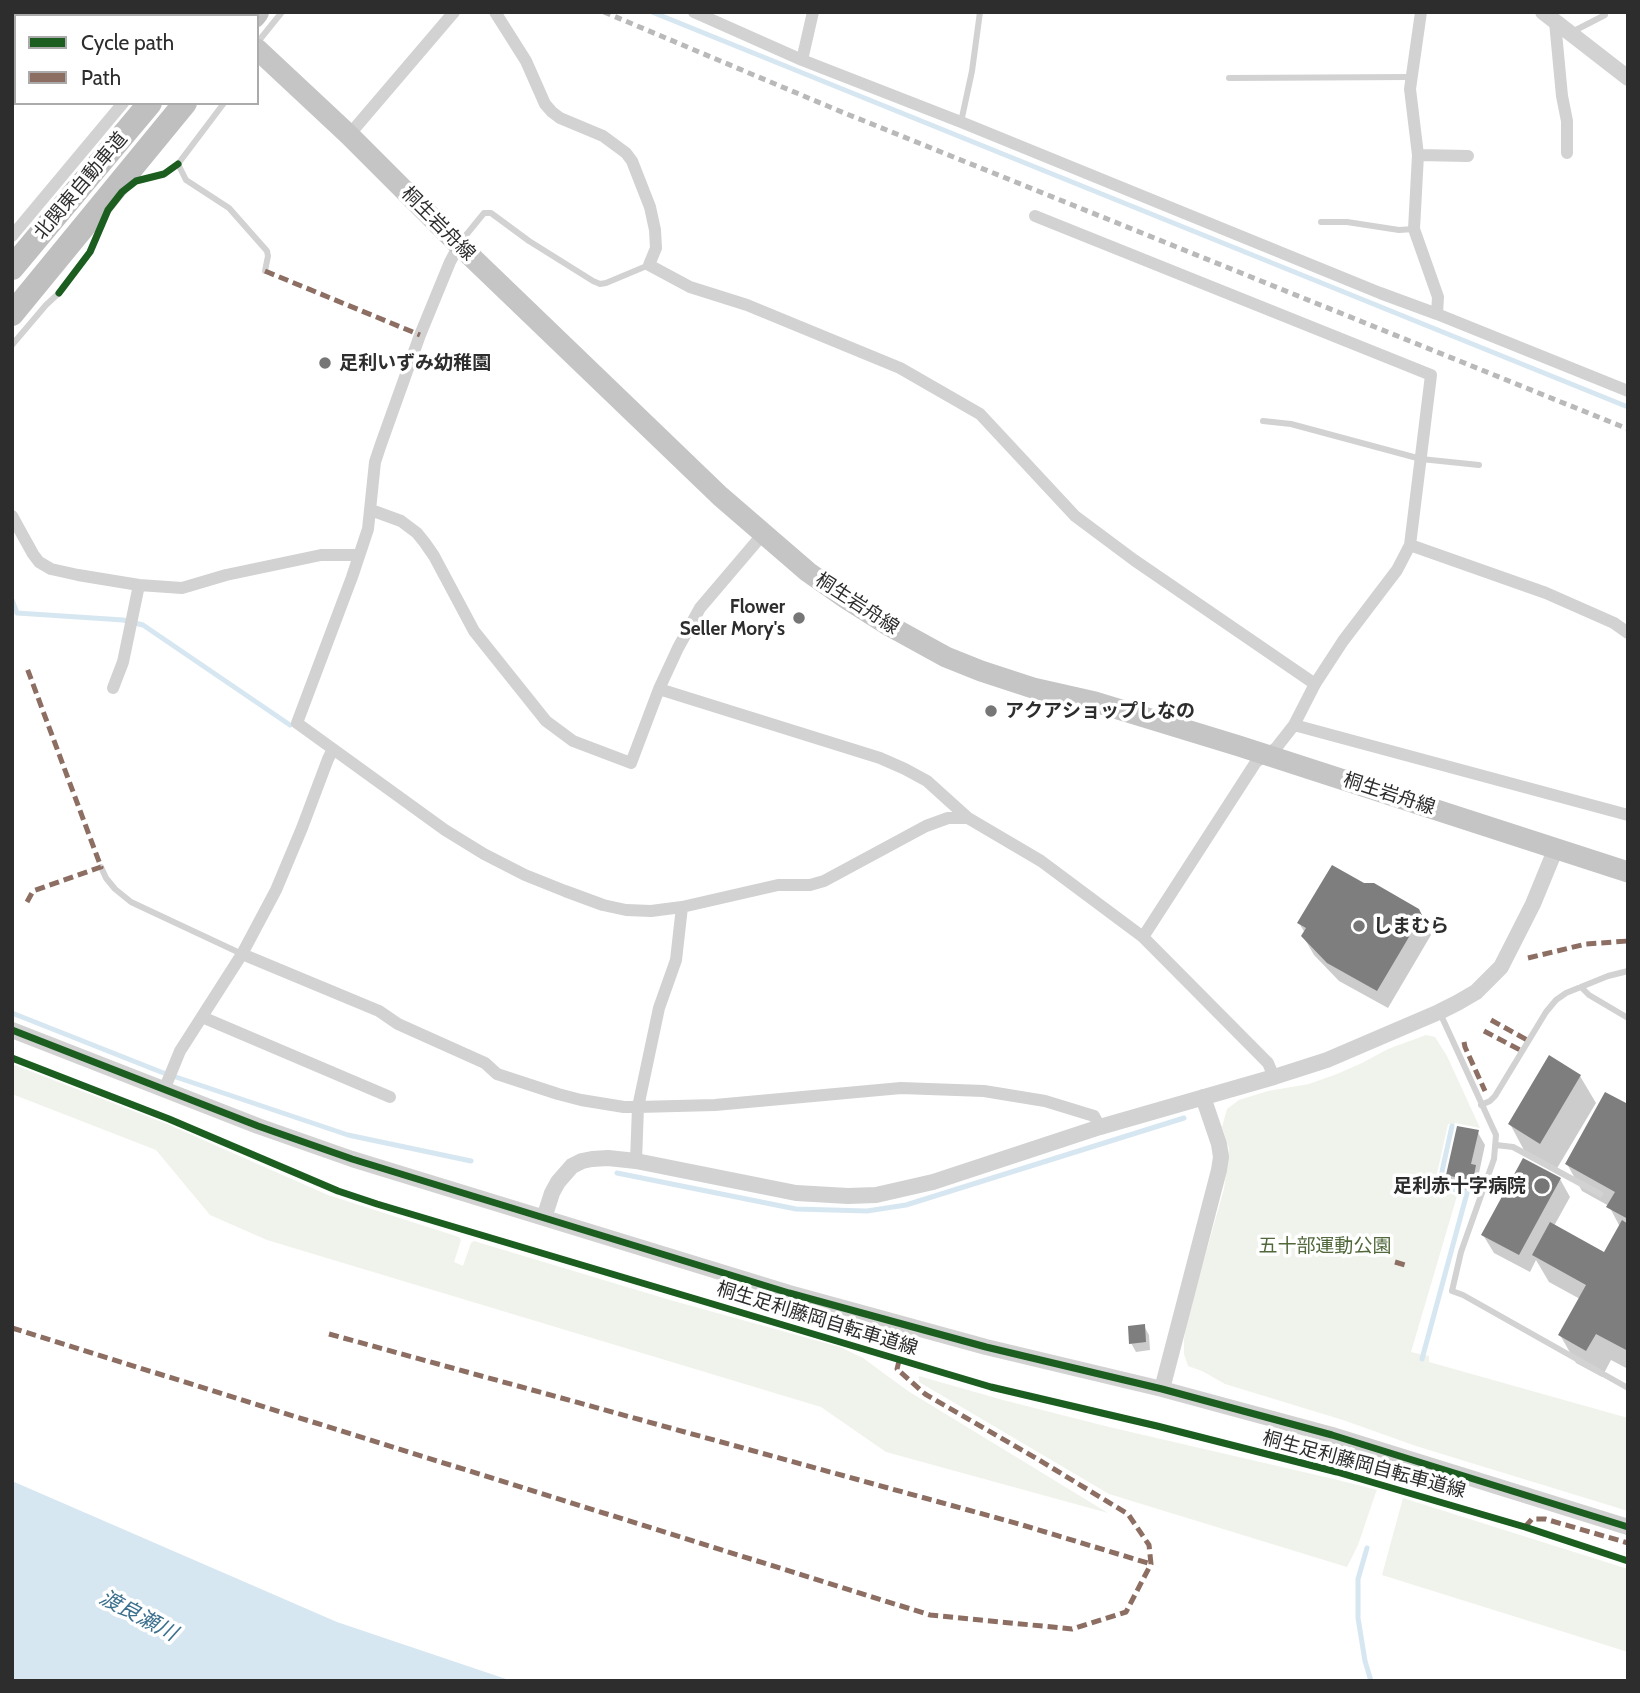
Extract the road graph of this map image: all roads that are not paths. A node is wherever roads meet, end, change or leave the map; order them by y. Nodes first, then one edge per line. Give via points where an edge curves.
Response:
1 (20, 12) edge
2 (282, 12) edge
3 (454, 12) edge
4 (495, 12) edge
5 (694, 12) edge
6 (813, 12) edge
7 (980, 12) edge
8 (1420, 12) edge
9 (1605, 12) edge
10 (12, 13) edge
11 (709, 15) edge
12 (1549, 17) edge
13 (1569, 33) junction
14 (259, 49) edge
15 (259, 52) edge
16 (802, 60) junction
17 (1410, 77) junction
18 (1229, 78) dead end
19 (1628, 78) edge
20 (121, 105) edge
21 (148, 105) edge
22 (183, 105) edge
23 (222, 105) edge
24 (961, 122) junction
25 (349, 135) junction
26 (1567, 153) dead end
27 (1418, 155) junction
28 (1468, 156) dead end
29 (1035, 216) dead end
30 (1321, 222) dead end
31 (1414, 229) junction
32 (12, 236) edge
33 (459, 246) junction
34 (649, 265) junction
35 (265, 271) dead end
36 (16, 275) edge
37 (59, 293) dead end
38 (46, 305) junction
39 (12, 314) edge
40 (1437, 314) junction
41 (12, 345) edge
42 (1628, 391) edge
43 (1263, 421) dead end
44 (1421, 459) junction
45 (1479, 465) dead end
46 (371, 510) junction
47 (12, 516) edge
48 (763, 534) junction
49 (1410, 545) junction
50 (359, 555) junction
51 (139, 585) junction
52 (1628, 633) edge
53 (1315, 684) junction
54 (113, 688) dead end
55 (659, 689) junction
56 (1294, 725) junction
57 (333, 749) junction
58 (1266, 755) junction
59 (1628, 815) edge
60 (968, 818) junction
61 (1556, 849) junction
62 (101, 867) dead end
63 (1628, 872) edge
64 (682, 907) junction
65 (1143, 937) junction
66 (242, 954) junction
67 (1628, 971) edge
68 (1581, 987) junction
69 (1439, 1012) junction
70 (202, 1017) junction
71 (1628, 1018) edge
72 (12, 1030) edge
73 (1274, 1077) junction
74 (164, 1090) junction
75 (390, 1097) dead end
76 (1203, 1097) junction
77 (1481, 1105) junction
78 (638, 1107) junction
79 (1100, 1127) junction
80 (1496, 1145) junction
81 (636, 1161) junction
82 (1600, 1194) dead end
83 (544, 1218) junction
84 (1628, 1388) edge
85 (1162, 1389) junction
86 (1628, 1527) edge

1 - 10 street
2 - 14 lane
3 - 25 street
4 - 34 street via 552,113 603,136 632,162 655,230 656,248
5 - 11 street
6 - 16 street
7 - 24 lane
8 - 17 street
9 - 13 lane
11 - 16 street
12 - 13 street
12 - 26 street via 1567,121
13 - 19 street
15 - 25 main road, 桐生岩舟線
16 - 24 street
17 - 18 lane
17 - 27 street
20 - 32 street
21 - 36 highway, 北関東自動車道
22 - 39 highway, 北関東自動車道, bridge
23 - 35 lane via 177,164 186,180 229,208 267,251
24 - 40 street
25 - 33 main road, 桐生岩舟線
27 - 28 street
27 - 31 street
29 - 44 street via 1431,375
30 - 31 lane
31 - 40 street via 1438,298
33 - 34 lane via 484,213 600,284
33 - 46 street via 420,335 381,444
33 - 48 main road, 桐生岩舟線
34 - 53 street via 690,287 747,305 900,368 980,414 1076,516
36 - 38 lane
37 - 38 lane
38 - 41 lane
40 - 42 street
43 - 44 lane
44 - 45 lane
44 - 49 street
46 - 50 street
46 - 55 street via 401,521 417,533 480,639 546,721 573,741 631,763
47 - 51 street via 33,554 51,569
48 - 55 street via 699,608
48 - 58 main road, 桐生岩舟線 via 845,598 946,657 1033,688 1095,702
49 - 52 street via 1546,593
49 - 53 street
50 - 51 street via 321,555 182,588
50 - 57 street via 297,723
51 - 54 street
53 - 56 street
55 - 60 street via 892,763 927,781
56 - 58 street
56 - 59 street
57 - 64 street via 444,830 525,875 625,910
57 - 66 street via 276,890
58 - 61 main road, 桐生岩舟線
58 - 65 street via 1256,762
60 - 64 street via 948,818 926,826 824,881 778,885
60 - 65 street via 1041,861
61 - 63 main road, 桐生岩舟線
61 - 69 street via 1501,967 1476,992
62 - 66 lane via 115,889 131,902
64 - 78 street via 676,960 659,1008
65 - 73 street via 1268,1063
66 - 70 street
66 - 78 street via 379,1011 485,1063 497,1074 581,1100
67 - 68 lane
68 - 71 lane
68 - 77 lane via 1556,1000 1494,1096
69 - 73 street via 1327,1060
69 - 77 lane
70 - 74 street via 180,1051
70 - 75 street
72 - 74 street
73 - 76 street
74 - 83 street via 352,1159
76 - 79 street
76 - 85 street via 1219,1144 1219,1170
77 - 80 lane via 1496,1135
78 - 79 street via 915,1088 984,1091 1045,1101 1094,1116
78 - 81 street
79 - 81 street via 933,1182 876,1195 796,1193
80 - 82 lane via 1513,1147
80 - 84 lane via 1452,1291
81 - 83 street via 592,1159 572,1166 552,1193
83 - 85 street via 815,1300
85 - 86 street via 1332,1435

